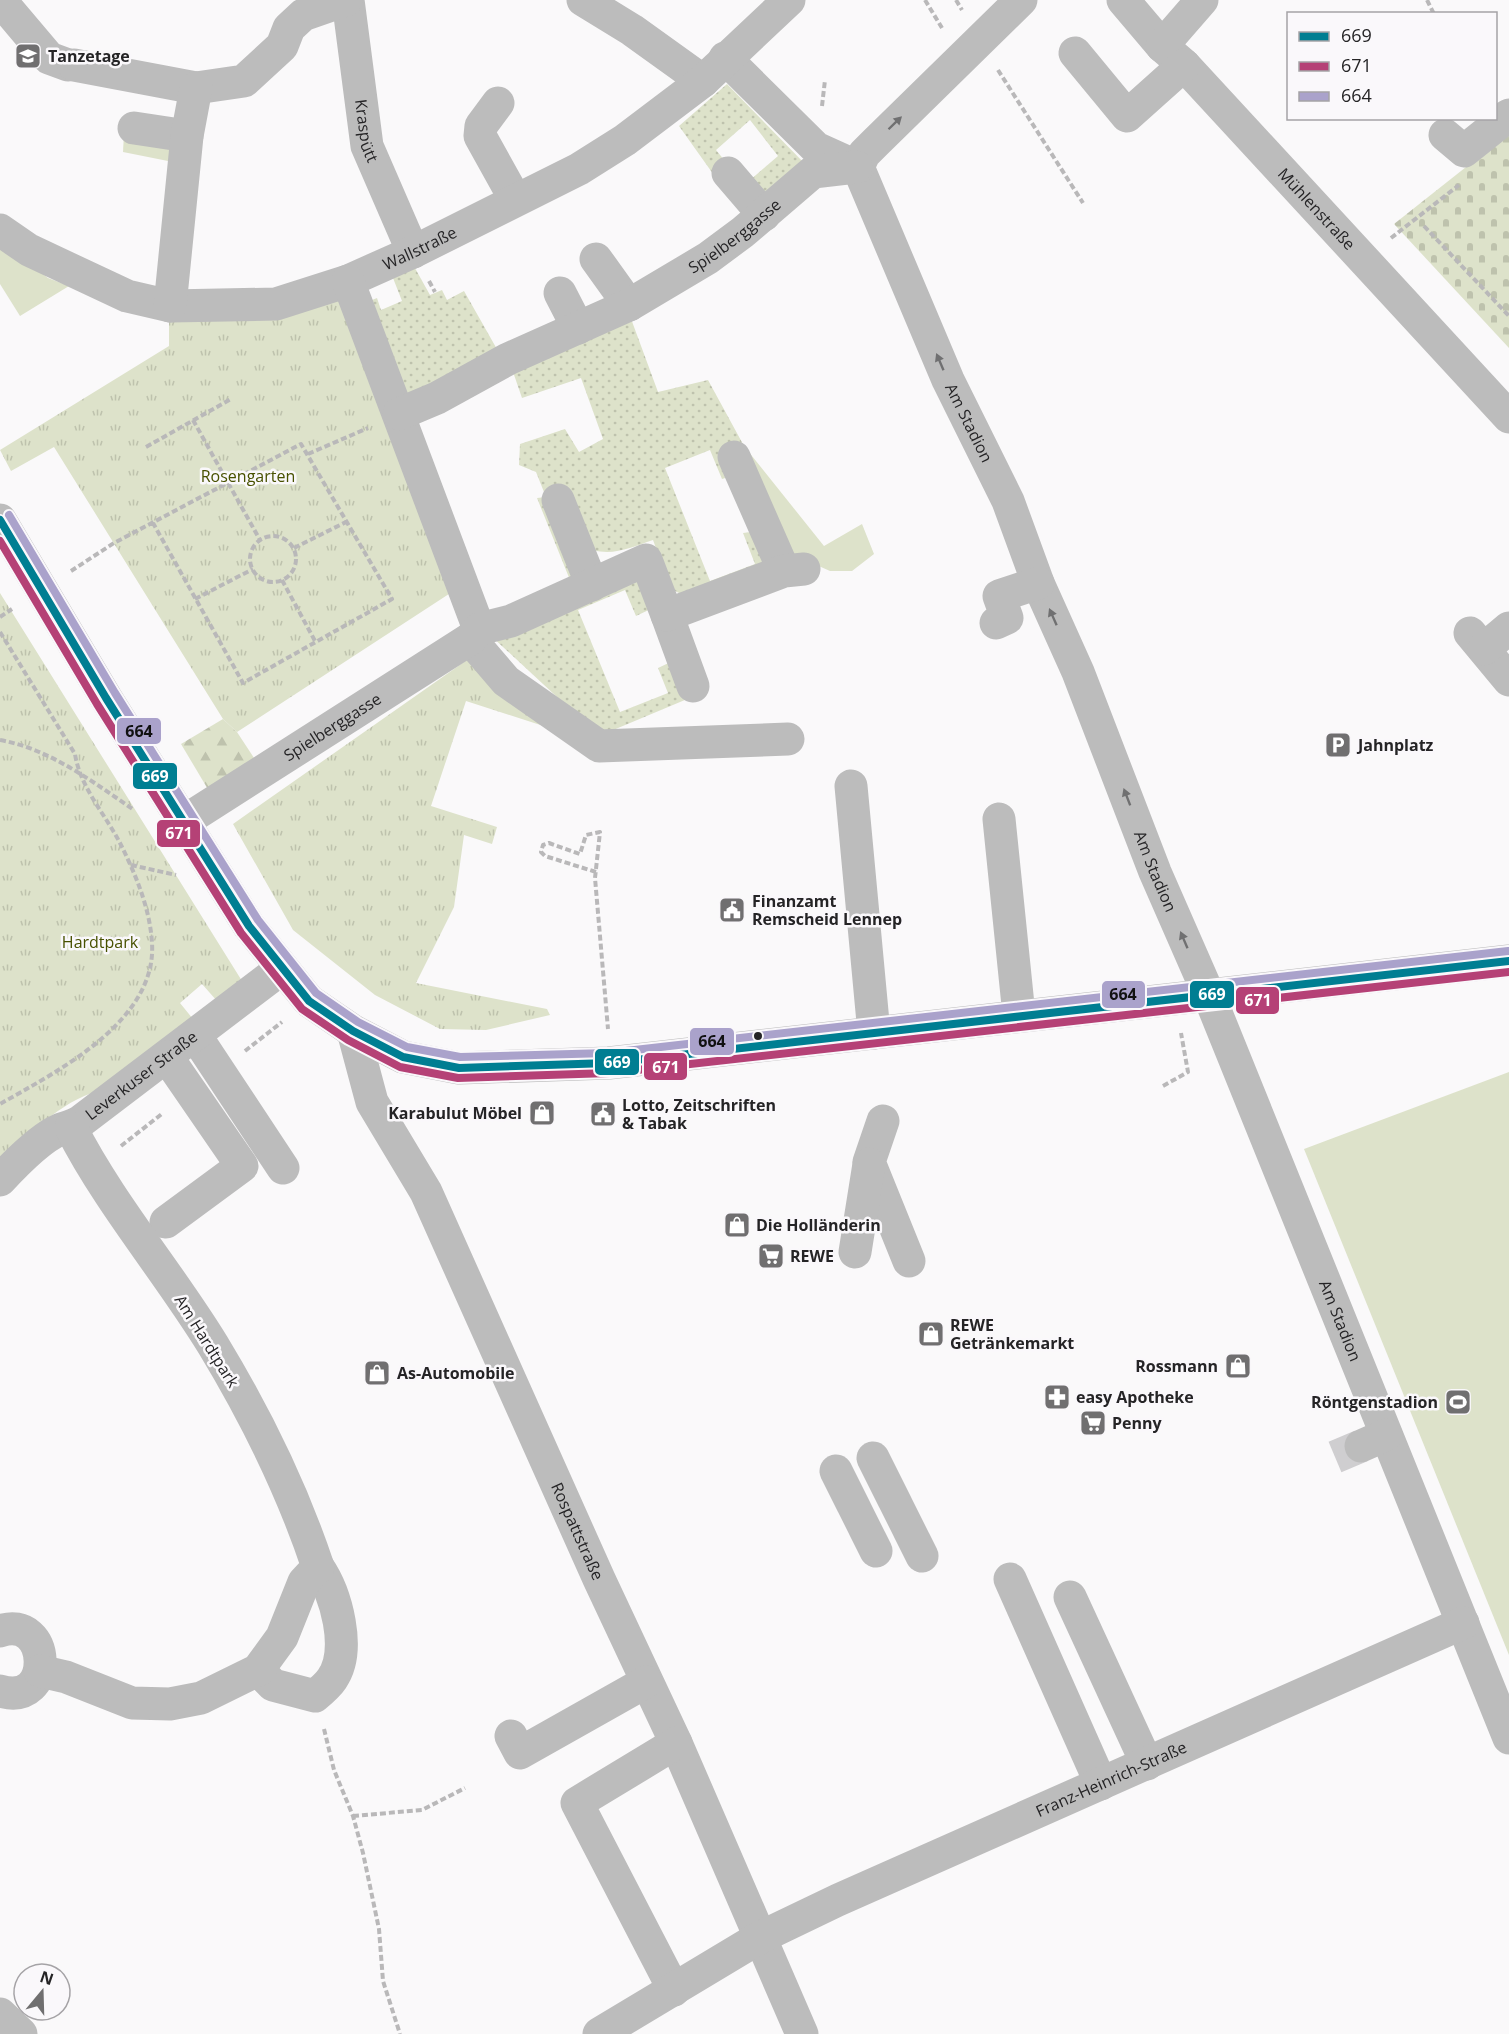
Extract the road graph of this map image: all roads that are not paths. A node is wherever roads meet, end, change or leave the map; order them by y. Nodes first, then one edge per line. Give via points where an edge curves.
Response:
1 (0, 0) edge
2 (347, 0) edge
3 (583, 0) edge
4 (789, 0) edge
5 (1021, 0) edge
6 (1123, 0) edge
7 (1202, 0) edge
8 (1075, 53) dead end
9 (1173, 56) junction
10 (714, 69) junction
11 (196, 88) junction
12 (498, 103) dead end
13 (1509, 115) edge
14 (134, 128) dead end
15 (1445, 135) dead end
16 (187, 136) junction
17 (858, 167) junction
18 (728, 173) dead end
19 (516, 199) junction
20 (764, 214) junction
21 (0, 230) edge
22 (413, 252) junction
23 (596, 259) dead end
24 (359, 292) junction
25 (560, 293) dead end
26 (628, 305) junction
27 (170, 306) junction
28 (578, 328) junction
29 (399, 414) junction
30 (1509, 417) edge
31 (734, 457) dead end
32 (558, 500) dead end
33 (0, 520) edge
34 (1038, 583) junction
35 (592, 585) junction
36 (667, 615) junction
37 (996, 623) dead end
38 (1509, 628) edge
39 (474, 634) junction
40 (1509, 680) edge
41 (693, 686) dead end
42 (788, 739) dead end
43 (851, 786) dead end
44 (999, 819) dead end
45 (183, 822) junction
46 (1509, 961) edge
47 (281, 969) junction
48 (1208, 993) junction
49 (1019, 1016) junction
50 (353, 1031) junction
51 (874, 1033) junction
52 (195, 1035) junction
53 (167, 1057) junction
54 (884, 1121) dead end
55 (71, 1128) junction
56 (869, 1162) junction
57 (283, 1168) dead end
58 (0, 1180) edge
59 (166, 1222) dead end
60 (855, 1252) dead end
61 (909, 1261) dead end
62 (873, 1458) dead end
63 (836, 1471) dead end
64 (876, 1551) dead end
65 (922, 1556) dead end
66 (318, 1567) junction
67 (1010, 1579) dead end
68 (1070, 1597) dead end
69 (1463, 1623) junction
70 (2, 1624) edge
71 (258, 1670) junction
72 (40, 1671) junction
73 (646, 1682) junction
74 (0, 1691) edge
75 (511, 1736) dead end
76 (1509, 1738) edge
77 (676, 1743) junction
78 (1147, 1764) junction
79 (1101, 1784) junction
80 (759, 1938) junction
81 (674, 1990) junction
82 (0, 2014) edge
83 (21, 2034) edge
84 (599, 2034) edge
85 (802, 2034) edge

1 - 11 street, Kraspütt via 49,58
2 - 11 street, Kraspütt via 303,15 289,28 282,46 244,81
2 - 22 street, Kraspütt via 367,146
3 - 10 street via 632,30
4 - 10 street, Wallstraße
17 -> 5 street via 864,154
6 - 9 street, Mühlenstraße
7 - 9 street
8 - 9 street via 1127,116
9 - 30 street, Mühlenstraße
10 - 17 street via 816,148
10 - 19 street, Wallstraße via 616,146
11 - 16 street
12 - 19 street via 481,126 480,136
13 - 15 street via 1464,152
14 - 16 street
16 - 27 street
17 - 20 street, Spielberggasse via 813,172
34 -> 17 street, Am Stadion via 1008,501 948,380
18 - 20 street
19 - 22 street, Wallstraße
20 - 26 street, Spielberggasse via 708,258
21 - 27 street, Wallstraße via 29,250 99,285
22 - 24 street, Wallstraße
23 - 26 street
24 - 27 street, Wallstraße via 276,304
24 - 29 street
25 - 28 street
26 - 28 street, Spielberggasse
28 - 29 street, Spielberggasse via 502,346 437,398
29 - 39 street
31 - 36 street via 794,570
32 - 35 street
33 - 45 street
34 - 37 street via 999,596 1007,618
48 -> 34 street, Am Stadion
35 - 36 street, Spielberggasse via 646,560
35 - 39 street, Spielberggasse
36 - 41 street, Spielberggasse
38 - 40 street via 1477,641
39 - 42 street via 506,681 599,747
39 - 45 street, Spielberggasse
43 - 51 street
44 - 49 street
45 - 47 street
46 - 48 street
47 - 50 street via 309,1001
47 - 52 street, Leverkuser Straße
48 - 49 street
48 - 69 street, Am Stadion via 1374,1440
49 - 51 street
50 - 51 street via 403,1057 459,1068 609,1063
50 - 73 street, Rospattstraße via 372,1102 426,1192
52 - 53 street, Leverkuser Straße
52 - 57 street
53 - 55 street, Leverkuser Straße
53 - 59 street via 242,1166
54 - 56 street
55 - 58 street, Leverkuser Straße via 59,1130 43,1141
55 - 66 street, Am Hardtpark via 213,1345 263,1434 298,1508
56 - 60 street
56 - 61 street
62 - 65 street
63 - 64 street
66 - 71 street via 304,1582 282,1637
66 - 71 street, Am Hardtpark via 329,1583 340,1620 340,1657 333,1678 315,1696 273,1685
67 - 79 street
68 - 78 street
69 - 76 street, Am Stadion
69 - 78 street, Franz-Heinrich-Straße
70 - 72 street via 34,1640 42,1661
71 - 72 street via 201,1698 170,1704 132,1703
72 - 74 street via 26,1689 15,1693
73 - 75 street via 520,1753
73 - 77 street, Rospattstraße
77 - 80 street, Rospattstraße
77 - 81 street via 577,1803
78 - 79 street, Franz-Heinrich-Straße
79 - 80 street, Franz-Heinrich-Straße
80 - 81 street, Franz-Heinrich-Straße
80 - 85 street, Rospattstraße
81 - 84 street, Franz-Heinrich-Straße
82 - 83 street

